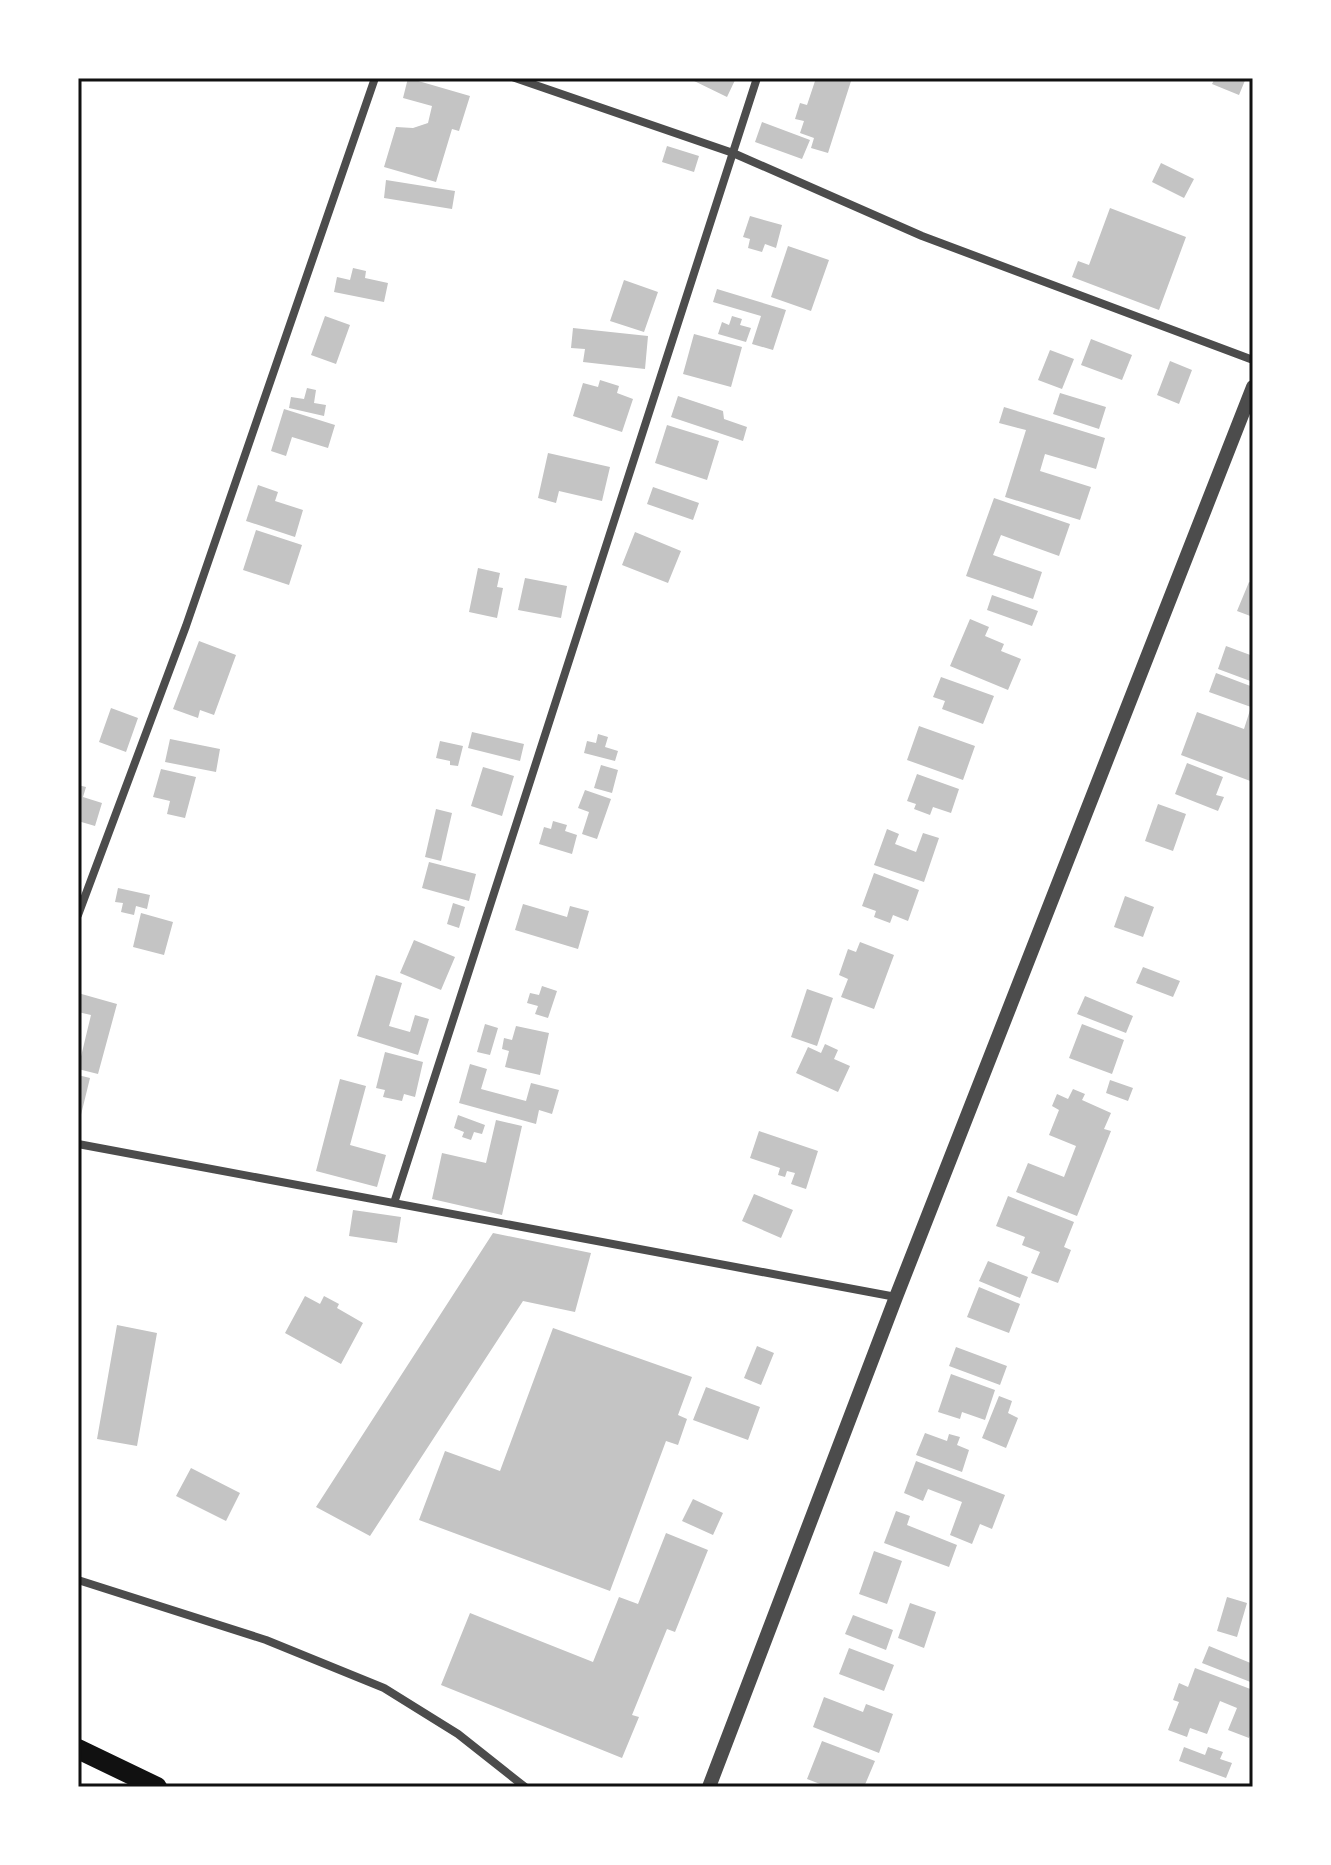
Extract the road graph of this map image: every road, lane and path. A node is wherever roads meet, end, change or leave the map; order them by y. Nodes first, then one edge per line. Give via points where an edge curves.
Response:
1 (375, 78) edge
2 (515, 78) edge
3 (757, 78) edge
4 (733, 153) junction
5 (1253, 360) edge
6 (1253, 387) edge
7 (78, 915) edge
8 (78, 1144) edge
9 (394, 1203) junction
10 (896, 1297) junction
11 (78, 1580) edge
12 (78, 1749) edge
13 (157, 1787) edge
14 (525, 1787) edge
15 (709, 1787) edge

1 - 7 street via 186,626
2 - 4 street
3 - 4 street
4 - 5 street via 922,236
4 - 9 street
6 - 10 street
8 - 9 street
9 - 10 street
10 - 15 street
11 - 14 street via 266,1640 384,1688 458,1734
12 - 13 highway

